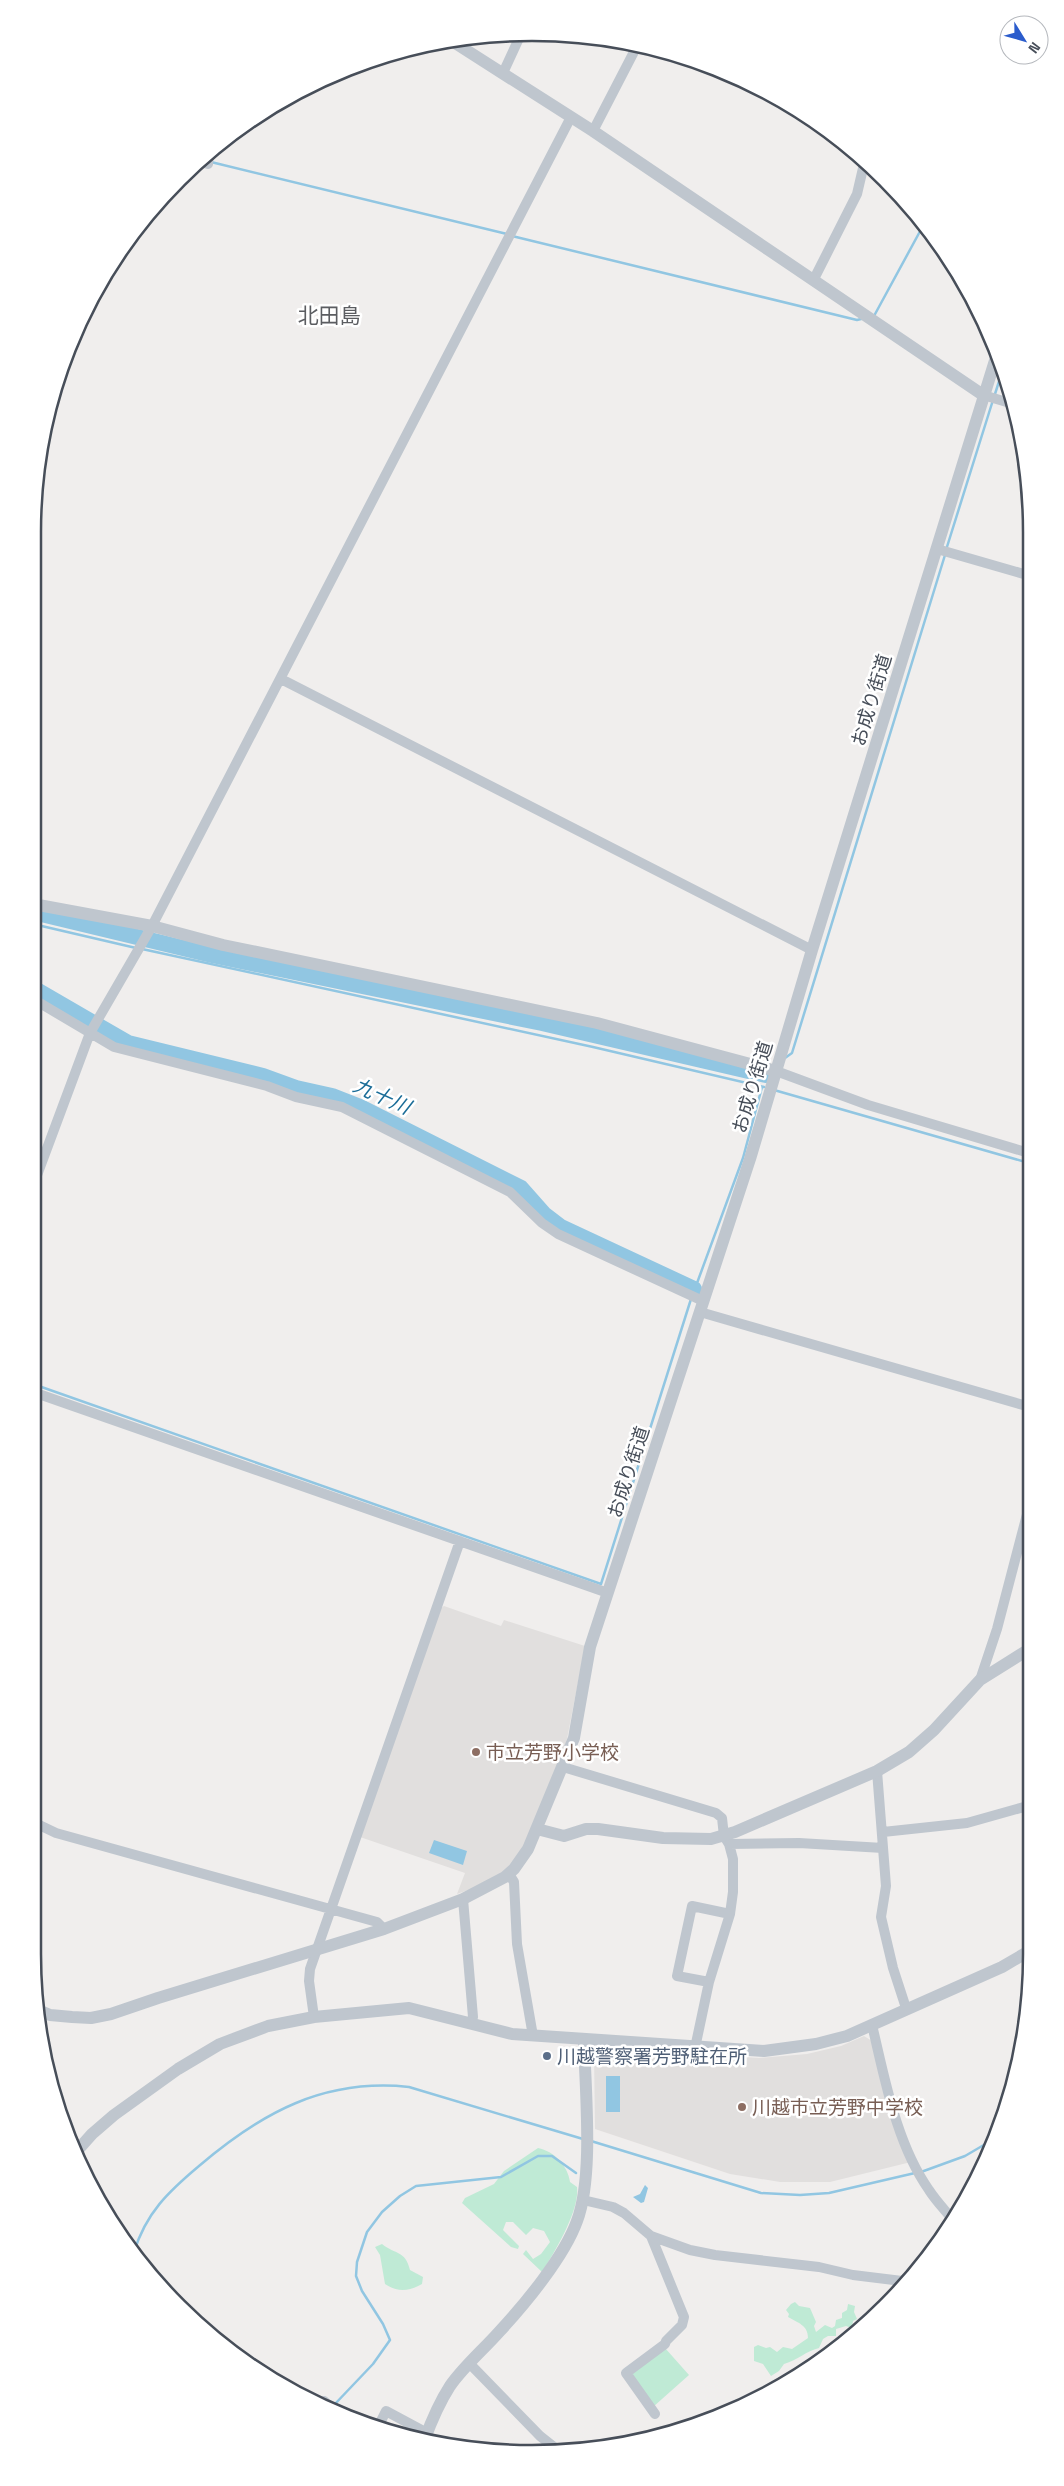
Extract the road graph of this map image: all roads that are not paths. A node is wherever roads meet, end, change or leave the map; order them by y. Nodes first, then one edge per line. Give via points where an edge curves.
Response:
1 (518, 41) edge
2 (461, 46) edge
3 (634, 52) edge
4 (503, 73) junction
5 (571, 117) junction
6 (594, 131) junction
7 (863, 169) edge
8 (814, 279) junction
9 (993, 365) edge
10 (983, 395) junction
11 (1005, 402) edge
12 (939, 549) junction
13 (1023, 573) edge
14 (281, 679) junction
15 (41, 906) edge
16 (152, 926) junction
17 (812, 950) junction
18 (41, 1004) edge
19 (90, 1033) junction
20 (776, 1071) junction
21 (1023, 1151) edge
22 (41, 1162) edge
23 (702, 1306) junction
24 (41, 1395) edge
25 (1023, 1405) edge
26 (1023, 1530) edge
27 (460, 1541) junction
28 (608, 1593) junction
29 (1023, 1653) edge
30 (980, 1680) junction
31 (563, 1767) junction
32 (877, 1772) junction
33 (1023, 1807) edge
34 (41, 1826) edge
35 (538, 1828) junction
36 (882, 1832) junction
37 (727, 1840) junction
38 (883, 1848) junction
39 (509, 1874) junction
40 (463, 1899) junction
41 (330, 1908) junction
42 (730, 1914) junction
43 (384, 1929) junction
44 (316, 1950) junction
45 (1023, 1955) edge
46 (709, 1982) junction
47 (906, 2008) junction
48 (45, 2013) edge
49 (314, 2017) junction
50 (470, 2024) junction
51 (872, 2025) junction
52 (532, 2036) junction
53 (584, 2039) junction
54 (695, 2048) junction
55 (81, 2146) edge
56 (583, 2200) junction
57 (948, 2214) edge
58 (651, 2236) junction
59 (896, 2283) edge
60 (469, 2363) junction
61 (655, 2414) dead end
62 (381, 2421) edge
63 (415, 2430) edge
64 (427, 2433) edge
65 (551, 2444) edge

1 - 4 street
2 - 4 street
3 - 6 street
4 - 5 street
5 - 6 street
5 - 14 street
6 - 8 street
7 - 8 street via 857,194
8 - 10 street
9 - 10 street, お成り街道
10 - 11 street
10 - 12 street, お成り街道
12 - 13 street
12 - 17 street, お成り街道
14 - 16 street
14 - 17 street
15 - 16 street
16 - 19 street
16 - 20 street via 223,945 597,1024
17 - 20 street, お成り街道
18 - 19 street
19 - 22 street
19 - 23 street via 114,1047 342,1107 510,1192 558,1234
20 - 21 street via 868,1105
20 - 23 street, お成り街道
23 - 25 street
23 - 28 street, お成り街道
24 - 27 street
26 - 30 street
27 - 28 street
27 - 41 street
28 - 31 street, お成り街道 via 590,1647 574,1738
29 - 30 street
30 - 32 street via 934,1730 909,1752
31 - 35 street, お成り街道
31 - 37 street via 716,1814 722,1818
32 - 36 street
32 - 37 street
33 - 36 street via 967,1822
34 - 41 street
35 - 37 street via 564,1836 598,1829 663,1838
35 - 39 street, お成り街道 via 523,1857
36 - 38 street
37 - 38 street
37 - 42 street via 733,1859
38 - 47 street via 886,1886 881,1917
39 - 40 street
39 - 52 street via 514,1882 517,1944
40 - 43 street
40 - 50 street
41 - 43 street via 377,1922
41 - 44 street
42 - 46 street
42 - 46 street via 692,1906 677,1976
43 - 44 street
44 - 48 street via 111,2014 72,2018
44 - 49 street via 309,1981
45 - 47 street
46 - 54 street
47 - 51 street
49 - 50 street via 409,2008
49 - 55 street via 268,2026 220,2044 178,2069 114,2115
50 - 52 street
51 - 54 street via 847,2036 790,2048 764,2051
51 - 57 street via 906,2144 929,2190
52 - 53 street
53 - 54 street
53 - 56 street via 586,2149
56 - 58 street via 613,2207
56 - 60 street via 578,2221 560,2254 504,2326
58 - 59 street via 715,2255 820,2267
58 - 61 street via 684,2317 682,2325 665,2344 626,2373
60 - 64 street via 450,2387
60 - 65 street
62 - 63 street via 386,2411

